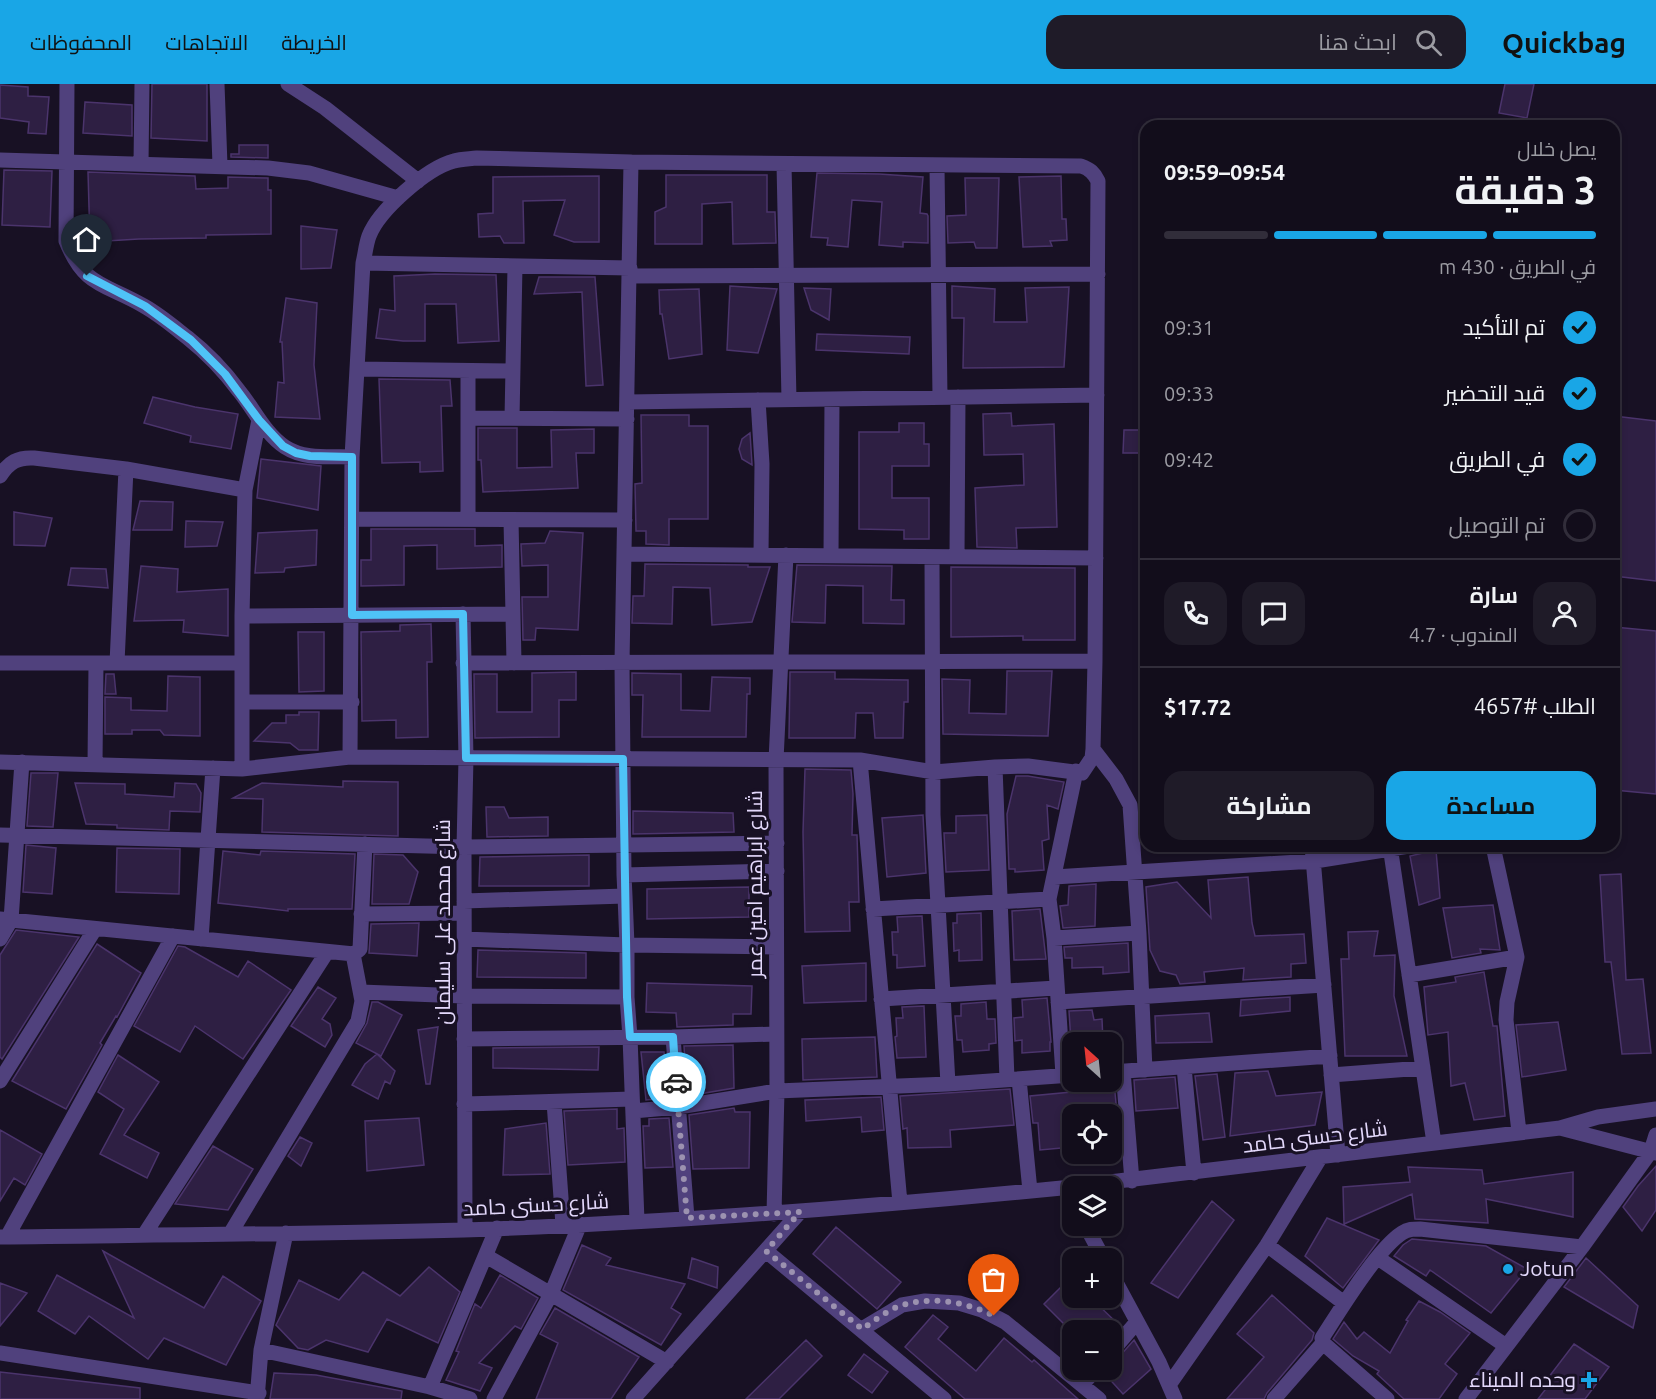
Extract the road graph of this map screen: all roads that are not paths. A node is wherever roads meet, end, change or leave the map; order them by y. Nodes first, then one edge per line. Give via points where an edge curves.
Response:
1 (67, 84) edge
2 (142, 84) edge
3 (217, 84) edge
4 (288, 84) edge
5 (0, 160) edge
6 (632, 162) junction
7 (68, 163) junction
8 (141, 164) junction
9 (784, 164) junction
10 (220, 165) junction
11 (937, 166) junction
12 (418, 181) junction
13 (398, 198) junction
14 (363, 263) junction
15 (515, 266) junction
16 (629, 272) junction
17 (1098, 274) junction
18 (786, 275) junction
19 (938, 275) junction
20 (357, 369) junction
21 (468, 371) junction
22 (512, 371) junction
23 (1097, 395) junction
24 (940, 397) junction
25 (958, 397) junction
26 (832, 399) junction
27 (758, 400) junction
28 (789, 400) junction
29 (627, 402) junction
30 (468, 418) junction
31 (512, 418) junction
32 (627, 419) junction
33 (259, 420) junction
34 (352, 457) junction
35 (126, 469) junction
36 (0, 476) edge
37 (245, 490) junction
38 (352, 519) junction
39 (468, 519) junction
40 (511, 520) junction
41 (625, 520) junction
42 (624, 554) junction
43 (761, 555) junction
44 (786, 555) junction
45 (831, 556) junction
46 (932, 557) junction
47 (957, 557) junction
48 (1096, 558) junction
49 (463, 614) junction
50 (513, 614) junction
51 (352, 615) junction
52 (242, 616) junction
53 (1095, 661) junction
54 (782, 662) junction
55 (934, 662) junction
56 (0, 663) edge
57 (96, 663) junction
58 (117, 663) junction
59 (242, 663) junction
60 (463, 663) junction
61 (514, 663) junction
62 (622, 663) junction
63 (242, 702) junction
64 (352, 702) junction
65 (1093, 749) junction
66 (350, 757) junction
67 (466, 758) junction
68 (623, 759) junction
69 (776, 760) junction
70 (860, 760) junction
71 (0, 762) edge
72 (22, 762) junction
73 (95, 765) junction
74 (995, 767) junction
75 (213, 768) junction
76 (242, 769) junction
77 (1076, 771) junction
78 (934, 772) junction
79 (0, 835) edge
80 (17, 836) junction
81 (207, 840) junction
82 (777, 843) junction
83 (365, 844) junction
84 (623, 845) junction
85 (464, 847) junction
86 (1339, 852) edge
87 (1391, 852) edge
88 (1493, 852) edge
89 (1313, 854) edge
90 (777, 871) junction
91 (1135, 872) junction
92 (624, 875) junction
93 (1054, 877) junction
94 (625, 896) junction
95 (1049, 898) junction
96 (1000, 901) junction
97 (939, 905) junction
98 (464, 907) junction
99 (873, 909) junction
100 (361, 914) junction
101 (5, 920) edge
102 (95, 928) junction
103 (1139, 933) junction
104 (173, 936) junction
105 (1054, 938) junction
106 (0, 939) edge
107 (201, 939) junction
108 (464, 939) junction
109 (627, 945) junction
110 (776, 947) junction
111 (327, 952) junction
112 (352, 954) junction
113 (1517, 957) junction
114 (1409, 975) junction
115 (1324, 984) junction
116 (361, 992) junction
117 (1004, 992) junction
118 (944, 995) junction
119 (1057, 995) junction
120 (464, 996) junction
121 (1141, 996) junction
122 (627, 997) junction
123 (881, 999) junction
124 (1062, 1032) edge
125 (776, 1034) junction
126 (630, 1037) junction
127 (673, 1037) junction
128 (464, 1039) junction
129 (1330, 1056) junction
130 (1184, 1067) junction
131 (1423, 1068) junction
132 (1144, 1070) junction
133 (1122, 1072) edge
134 (1062, 1075) edge
135 (1331, 1075) junction
136 (1013, 1079) junction
137 (0, 1082) edge
138 (948, 1084) junction
139 (890, 1086) junction
140 (777, 1090) junction
141 (1120, 1092) edge
142 (554, 1102) junction
143 (465, 1104) junction
144 (633, 1105) junction
145 (678, 1107) junction
146 (1656, 1109) edge
147 (1560, 1128) junction
148 (1519, 1132) junction
149 (1656, 1135) edge
150 (1434, 1143) junction
151 (1653, 1152) edge
152 (1338, 1155) junction
153 (1320, 1158) junction
154 (1194, 1173) junction
155 (1132, 1181) junction
156 (1122, 1182) edge
157 (1062, 1190) edge
158 (1030, 1191) junction
159 (900, 1203) junction
160 (800, 1212) junction
161 (774, 1214) junction
162 (687, 1218) junction
163 (637, 1221) junction
164 (580, 1224) junction
165 (562, 1225) junction
166 (496, 1228) junction
167 (465, 1230) junction
168 (286, 1233) junction
169 (230, 1234) junction
170 (144, 1235) junction
171 (3, 1237) edge
172 (1267, 1245) junction
173 (1582, 1247) junction
174 (766, 1251) junction
175 (486, 1256) junction
176 (1378, 1258) junction
177 (551, 1294) junction
178 (1122, 1295) edge
179 (1344, 1303) junction
180 (1136, 1323) junction
181 (862, 1329) junction
182 (1122, 1339) edge
183 (1323, 1343) junction
184 (1506, 1346) junction
185 (261, 1350) junction
186 (0, 1353) edge
187 (667, 1362) junction
188 (1086, 1380) edge
189 (1082, 1384) junction
190 (1168, 1385) junction
191 (430, 1387) junction
192 (258, 1396) edge
193 (464, 1398) edge
194 (494, 1399) edge
195 (633, 1399) edge
196 (944, 1399) edge
197 (1099, 1399) edge
198 (1175, 1399) edge
199 (1274, 1399) edge
200 (1387, 1399) edge
201 (1466, 1399) edge

1 - 7 street
2 - 8 street
3 - 10 street
4 - 12 street
5 - 7 street
6 - 9 street
6 - 12 street via 477,158 453,161
6 - 16 street
7 - 8 street
7 - 33 street via 66,241 74,261 87,276 145,306 191,340 225,374
8 - 10 street
9 - 11 street
9 - 18 street
10 - 13 street via 309,174
11 - 17 street via 1087,168 1098,181
11 - 19 street
12 - 13 street
13 - 14 street via 369,235
14 - 15 street
14 - 20 street
15 - 16 street
15 - 22 street
16 - 18 street
16 - 29 street
17 - 19 street
17 - 23 street
18 - 19 street
18 - 28 street
19 - 24 street
20 - 21 street
20 - 34 street
21 - 22 street
21 - 30 street
22 - 31 street
23 - 25 street
23 - 48 street
24 - 25 street
24 - 26 street
25 - 47 street
26 - 28 street
26 - 45 street
27 - 28 street
27 - 29 street
27 - 43 street
29 - 32 street
30 - 31 street
30 - 39 street
31 - 32 street
32 - 41 street
33 - 34 street via 283,446 296,453
33 - 37 street
34 - 38 street
35 - 36 street via 21,458
35 - 37 street
35 - 58 street
37 - 52 street
38 - 39 street
38 - 51 street
39 - 40 street
40 - 41 street
40 - 50 street
41 - 42 street
42 - 43 street
42 - 62 street
43 - 44 street
44 - 45 street
44 - 54 street, شارع ابراهيم امين عمر
45 - 46 street
46 - 47 street
46 - 55 street
47 - 48 street
48 - 53 street
49 - 50 street
49 - 51 street
49 - 60 street, شارع محمد على سليمان
50 - 61 street
51 - 52 street
51 - 64 street
52 - 59 street
53 - 55 street
53 - 65 street
54 - 55 street
54 - 62 street
54 - 69 street, شارع ابراهيم امين عمر
55 - 78 street
56 - 57 street
57 - 58 street
57 - 73 street
58 - 59 street
59 - 63 street
60 - 61 street
60 - 67 street, شارع محمد على سليمان
61 - 62 street
62 - 68 street
63 - 64 street
63 - 76 street
64 - 66 street
65 - 77 street via 1088,766 1082,772
65 - 91 street via 1130,805
66 - 67 street
66 - 76 street
67 - 68 street
67 - 85 street, شارع محمد على سليمان
68 - 69 street
68 - 84 street
69 - 70 street
69 - 82 street, شارع ابراهيم امين عمر
70 - 78 street
70 - 99 street
71 - 72 street
72 - 73 street
72 - 80 street
73 - 75 street
74 - 77 street
74 - 78 street
74 - 96 street
75 - 76 street
75 - 81 street
77 - 93 street
78 - 97 street
79 - 80 street
80 - 81 street
80 - 101 street
81 - 83 street
81 - 107 street
82 - 84 street
82 - 90 street, شارع ابراهيم امين عمر
83 - 85 street
83 - 100 street
84 - 85 street
84 - 92 street
85 - 98 street, شارع محمد على سليمان
86 - 89 street
87 - 114 street
88 - 113 street
89 - 91 street
89 - 115 street
90 - 92 street
90 - 110 street, شارع ابراهيم امين عمر
91 - 93 street
91 - 103 street
92 - 94 street
93 - 95 street
94 - 98 street
94 - 109 street
95 - 96 street
95 - 105 street
96 - 97 street
96 - 117 street
97 - 99 street
97 - 118 street
98 - 100 street
98 - 108 street, شارع محمد على سليمان
99 - 123 street
100 - 112 street via 360,949
101 - 102 street
101 - 106 street
102 - 104 street
102 - 137 street
103 - 105 street
103 - 121 street
104 - 107 street
104 - 171 street
105 - 119 street
107 - 111 street
108 - 109 street
108 - 120 street, شارع محمد على سليمان
109 - 110 street
109 - 122 street
110 - 125 street, شارع ابراهيم امين عمر
111 - 112 street
111 - 170 street
112 - 116 street
113 - 114 street
113 - 148 street via 1506,1020
114 - 131 street
115 - 121 street
115 - 129 street
116 - 120 street
116 - 169 street via 358,1021
117 - 118 street
117 - 119 street
117 - 136 street
118 - 123 street
118 - 138 street
119 - 121 street
119 - 124 street
120 - 122 street
120 - 128 street, شارع محمد على سليمان
121 - 132 street
122 - 126 street
123 - 139 street
125 - 127 street
125 - 140 street, شارع ابراهيم امين عمر
126 - 127 street
126 - 128 street
126 - 144 street
127 - 145 street
128 - 143 street, شارع محمد على سليمان
129 - 130 street
129 - 135 street
130 - 132 street
130 - 154 street
131 - 135 street
131 - 150 street
132 - 133 street
134 - 136 street
135 - 152 street
136 - 138 street
136 - 158 street
138 - 139 street
139 - 140 street
139 - 159 street
140 - 145 street
140 - 161 street, شارع ابراهيم امين عمر
141 - 155 street
142 - 143 street
142 - 144 street
142 - 165 street
143 - 167 street, شارع محمد على سليمان
144 - 145 street
144 - 163 street
145 - 162 street
146 - 147 street, شارع حسنى حامد via 1598,1117
147 - 148 street, شارع حسنى حامد
147 - 151 street, شارع حسنى حامد
148 - 150 street, شارع حسنى حامد
149 - 151 street
150 - 152 street, شارع حسنى حامد
151 - 173 street
152 - 153 street, شارع حسنى حامد
153 - 154 street, شارع حسنى حامد
153 - 172 street
154 - 155 street, شارع حسنى حامد
155 - 156 street, شارع حسنى حامد
157 - 158 street, شارع حسنى حامد
158 - 159 street, شارع حسنى حامد
159 - 160 street, شارع حسنى حامد
160 - 161 street, شارع حسنى حامد
160 - 174 street
161 - 162 street, شارع حسنى حامد
162 - 163 street, شارع حسنى حامد
163 - 164 street, شارع حسنى حامد
164 - 165 street, شارع حسنى حامد
164 - 177 street
165 - 166 street, شارع حسنى حامد
166 - 167 street, شارع حسنى حامد
166 - 175 street
167 - 168 street, شارع حسنى حامد
168 - 169 street, شارع حسنى حامد
168 - 185 street
169 - 170 street, شارع حسنى حامد
170 - 171 street, شارع حسنى حامد
172 - 179 street
172 - 190 street
173 - 176 street via 1410,1229
173 - 184 street
174 - 181 street
174 - 187 street
175 - 177 street
175 - 191 street
176 - 179 street
176 - 184 street
177 - 187 street
177 - 194 street
178 - 180 street
179 - 183 street via 1322,1338
180 - 182 street
180 - 190 street
181 - 189 street via 902,1305 926,1301 959,1303 1005,1322
181 - 196 street
183 - 199 street
183 - 200 street
184 - 201 street
185 - 191 street
185 - 192 street
186 - 192 street
187 - 195 street
188 - 189 street
189 - 197 street
190 - 198 street
191 - 193 street

